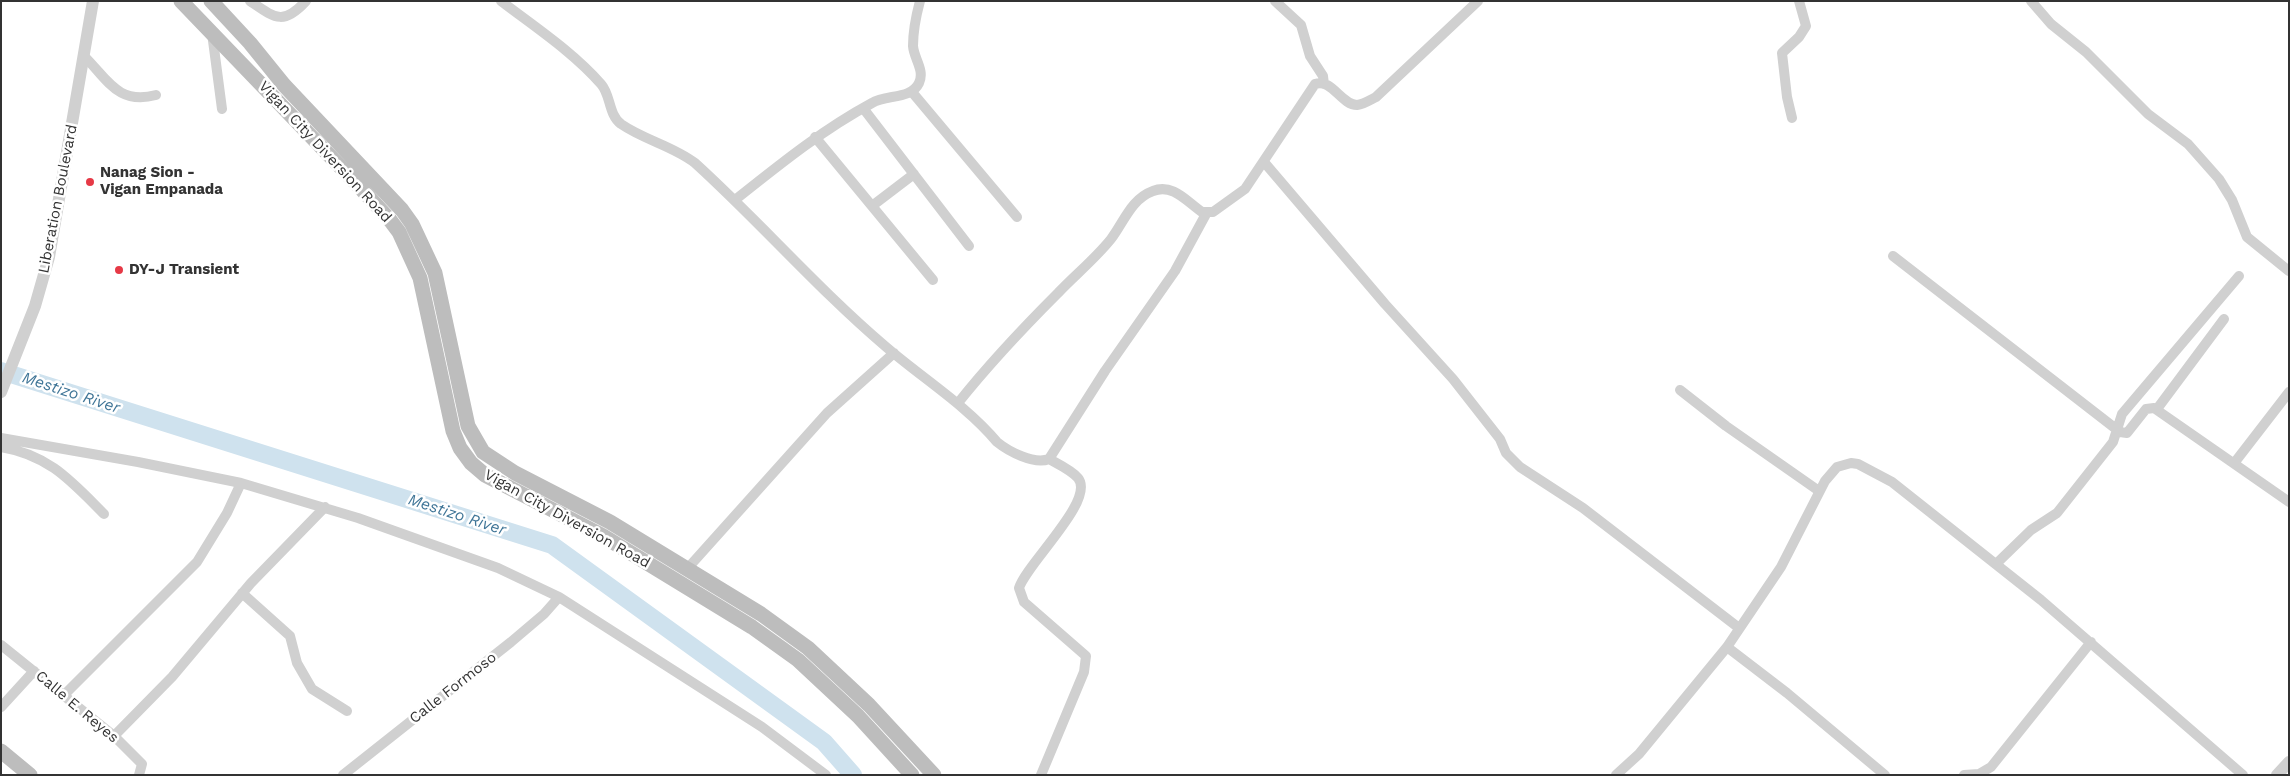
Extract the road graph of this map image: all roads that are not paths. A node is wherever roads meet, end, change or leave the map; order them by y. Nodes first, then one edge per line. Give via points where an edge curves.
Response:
1 (93, 1) edge
2 (181, 1) edge
3 (211, 1) edge
4 (250, 1) edge
5 (306, 1) edge
6 (501, 1) edge
7 (920, 1) edge
8 (1275, 1) edge
9 (1478, 1) edge
10 (1799, 1) edge
11 (2031, 1) edge
12 (212, 32) junction
13 (250, 43) junction
14 (84, 56) junction
15 (234, 56) junction
16 (1324, 84) junction
17 (912, 92) junction
18 (156, 95) dead end
19 (863, 108) junction
20 (222, 109) dead end
21 (1792, 118) dead end
22 (815, 137) junction
23 (1264, 162) junction
24 (914, 174) junction
25 (735, 200) junction
26 (872, 206) junction
27 (1206, 214) junction
28 (1017, 217) dead end
29 (969, 246) dead end
30 (1893, 256) dead end
31 (2289, 271) edge
32 (2239, 276) dead end
33 (933, 280) dead end
34 (2224, 319) dead end
35 (894, 353) junction
36 (1680, 390) dead end
37 (1, 392) edge
38 (2289, 392) edge
39 (958, 403) junction
40 (2157, 409) junction
41 (2117, 429) junction
42 (1, 438) edge
43 (1, 447) edge
44 (1048, 459) junction
45 (2235, 462) junction
46 (241, 483) junction
47 (1819, 491) junction
48 (2289, 502) edge
49 (325, 507) junction
50 (104, 514) dead end
51 (1996, 564) junction
52 (669, 567) junction
53 (687, 568) junction
54 (242, 593) junction
55 (558, 597) junction
56 (1740, 628) junction
57 (2091, 642) junction
58 (1, 645) edge
59 (1727, 647) junction
60 (34, 671) junction
61 (64, 696) junction
62 (1, 707) edge
63 (347, 711) dead end
64 (114, 736) junction
65 (1, 751) edge
66 (2289, 762) edge
67 (30, 775) edge
68 (139, 775) edge
69 (343, 775) edge
70 (826, 775) edge
71 (912, 775) edge
72 (934, 775) edge
73 (1041, 775) edge
74 (1616, 775) edge
75 (1885, 775) edge
76 (1964, 775) edge
77 (2243, 775) edge
78 (2277, 775) edge

1 - 14 street, Liberation Boulevard
2 - 12 main road, Vigan City Diversion Road
3 - 13 main road, Vigan City Diversion Road
4 - 5 street via 269,14 282,18 290,16
6 - 25 street via 589,71 605,88 613,113 622,124 686,156
7 - 17 street via 914,47 921,76
8 - 16 street via 1301,24 1310,56 1323,76
9 - 16 street via 1376,97 1352,104
10 - 21 street via 1806,26 1782,53
11 - 31 street via 2051,24 2086,52 2148,114 2188,144 2228,193 2247,237
12 - 15 main road, Vigan City Diversion Road
12 - 20 street
13 - 15 main road
13 - 52 main road, Vigan City Diversion Road via 284,85 412,224 435,273 468,426 483,452 515,473 610,522
14 - 18 street via 124,95 138,99
14 - 37 street, Liberation Boulevard via 49,257 24,336
15 - 52 main road, Vigan City Diversion Road via 399,232 420,278 453,431 471,463 507,487
16 - 23 street via 1317,83 1312,88
17 - 19 street via 877,100
17 - 28 street
19 - 22 street
19 - 24 street
22 - 25 street
22 - 26 street
23 - 27 street via 1238,197
23 - 56 street via 1453,379 1500,439 1506,453 1520,467 1583,508
24 - 26 street
24 - 29 street
25 - 35 street
26 - 33 street
27 - 39 street via 1170,190 1160,189 1142,196 1101,251 1027,325
27 - 44 street via 1175,272
30 - 41 street
32 - 41 street via 2122,414
34 - 40 street
35 - 39 street via 936,389
35 - 53 street via 828,413
36 - 47 street
38 - 45 street
39 - 44 street via 1004,448 1042,461
40 - 41 street via 2146,409 2126,433
40 - 45 street
41 - 51 street via 2113,442 2057,513 2031,530
42 - 46 street
43 - 50 street via 25,452 52,465
44 - 73 street via 1078,479 1082,485 1080,500 1028,571 1020,594 1024,602 1083,652 1086,661
45 - 48 street
46 - 49 street
46 - 61 street via 197,562
47 - 51 street via 1837,467 1858,464 1892,482
47 - 56 street via 1781,567
49 - 54 street
49 - 55 street via 498,568
51 - 57 street
52 - 53 main road, Vigan City Diversion Road
52 - 71 main road, Vigan City Diversion Road via 798,660 858,716
53 - 72 main road, Vigan City Diversion Road via 808,648 869,705
54 - 63 street via 290,636 297,663 312,689
54 - 64 street via 172,677
55 - 69 street, Calle Formoso via 544,614 511,642
55 - 70 street via 762,727
56 - 59 street
57 - 76 street via 1990,767 1979,774
57 - 77 street
58 - 60 street, Calle E. Reyes
59 - 74 street via 1640,754
59 - 75 street
60 - 61 street, Calle E. Reyes
60 - 62 street
61 - 64 street, Calle E. Reyes
64 - 68 street, Calle E. Reyes via 142,764
65 - 67 main road
66 - 78 street

